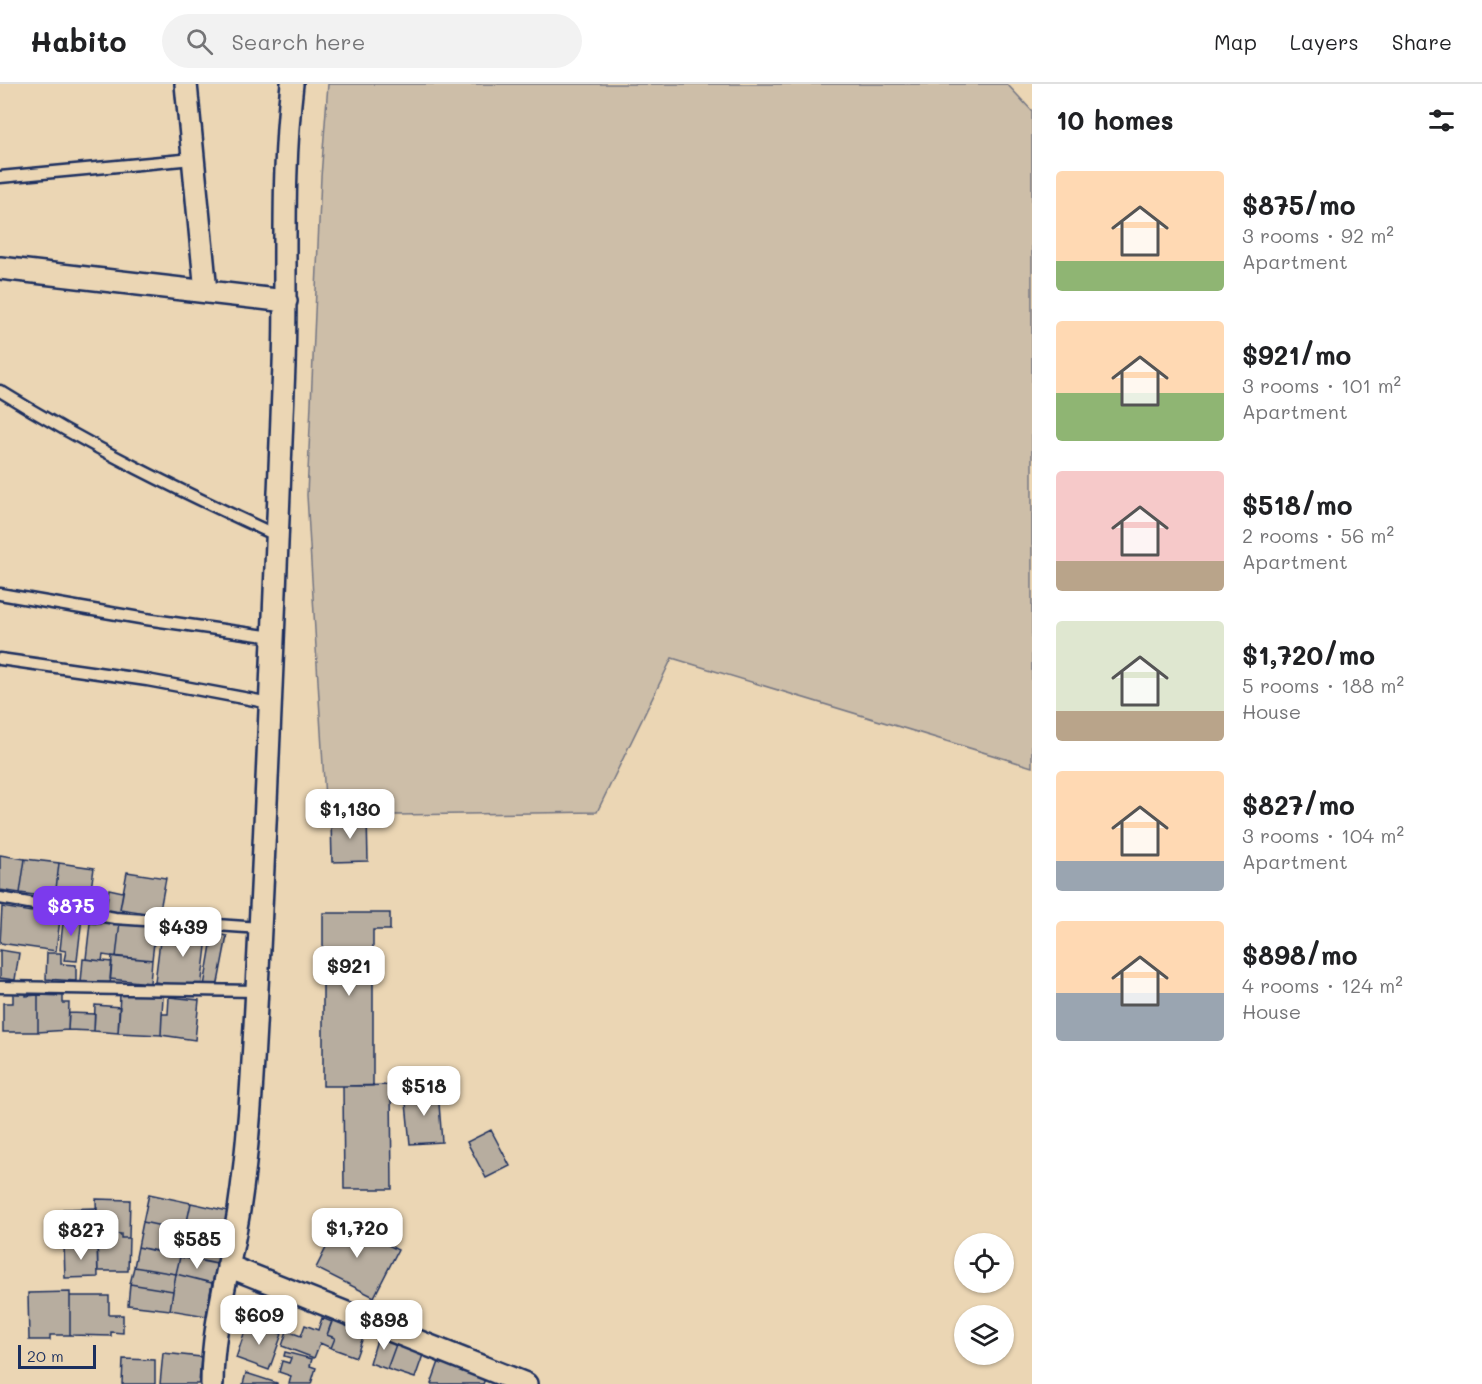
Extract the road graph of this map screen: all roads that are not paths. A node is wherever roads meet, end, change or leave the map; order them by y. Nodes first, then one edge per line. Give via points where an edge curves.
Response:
1 (186, 84) edge
2 (292, 84) edge
3 (193, 159) junction
4 (0, 177) edge
5 (0, 268) edge
6 (206, 292) junction
7 (286, 300) junction
8 (0, 391) edge
9 (278, 536) junction
10 (0, 594) edge
11 (273, 637) junction
12 (0, 659) edge
13 (270, 704) junction
14 (0, 898) edge
15 (260, 928) junction
16 (0, 987) edge
17 (257, 991) junction
18 (228, 1266) junction
19 (520, 1383) edge
20 (212, 1384) edge

1 - 3 street
2 - 7 street via 284,199
3 - 4 lane
3 - 6 street
5 - 6 street
6 - 7 street
7 - 9 street
8 - 9 lane via 157,481
9 - 11 street
10 - 11 lane
11 - 13 street
12 - 13 lane via 147,680
13 - 15 street
14 - 15 lane via 116,918
15 - 17 street
16 - 17 lane
17 - 18 street via 246,1153
18 - 19 street
18 - 20 street via 212,1352

